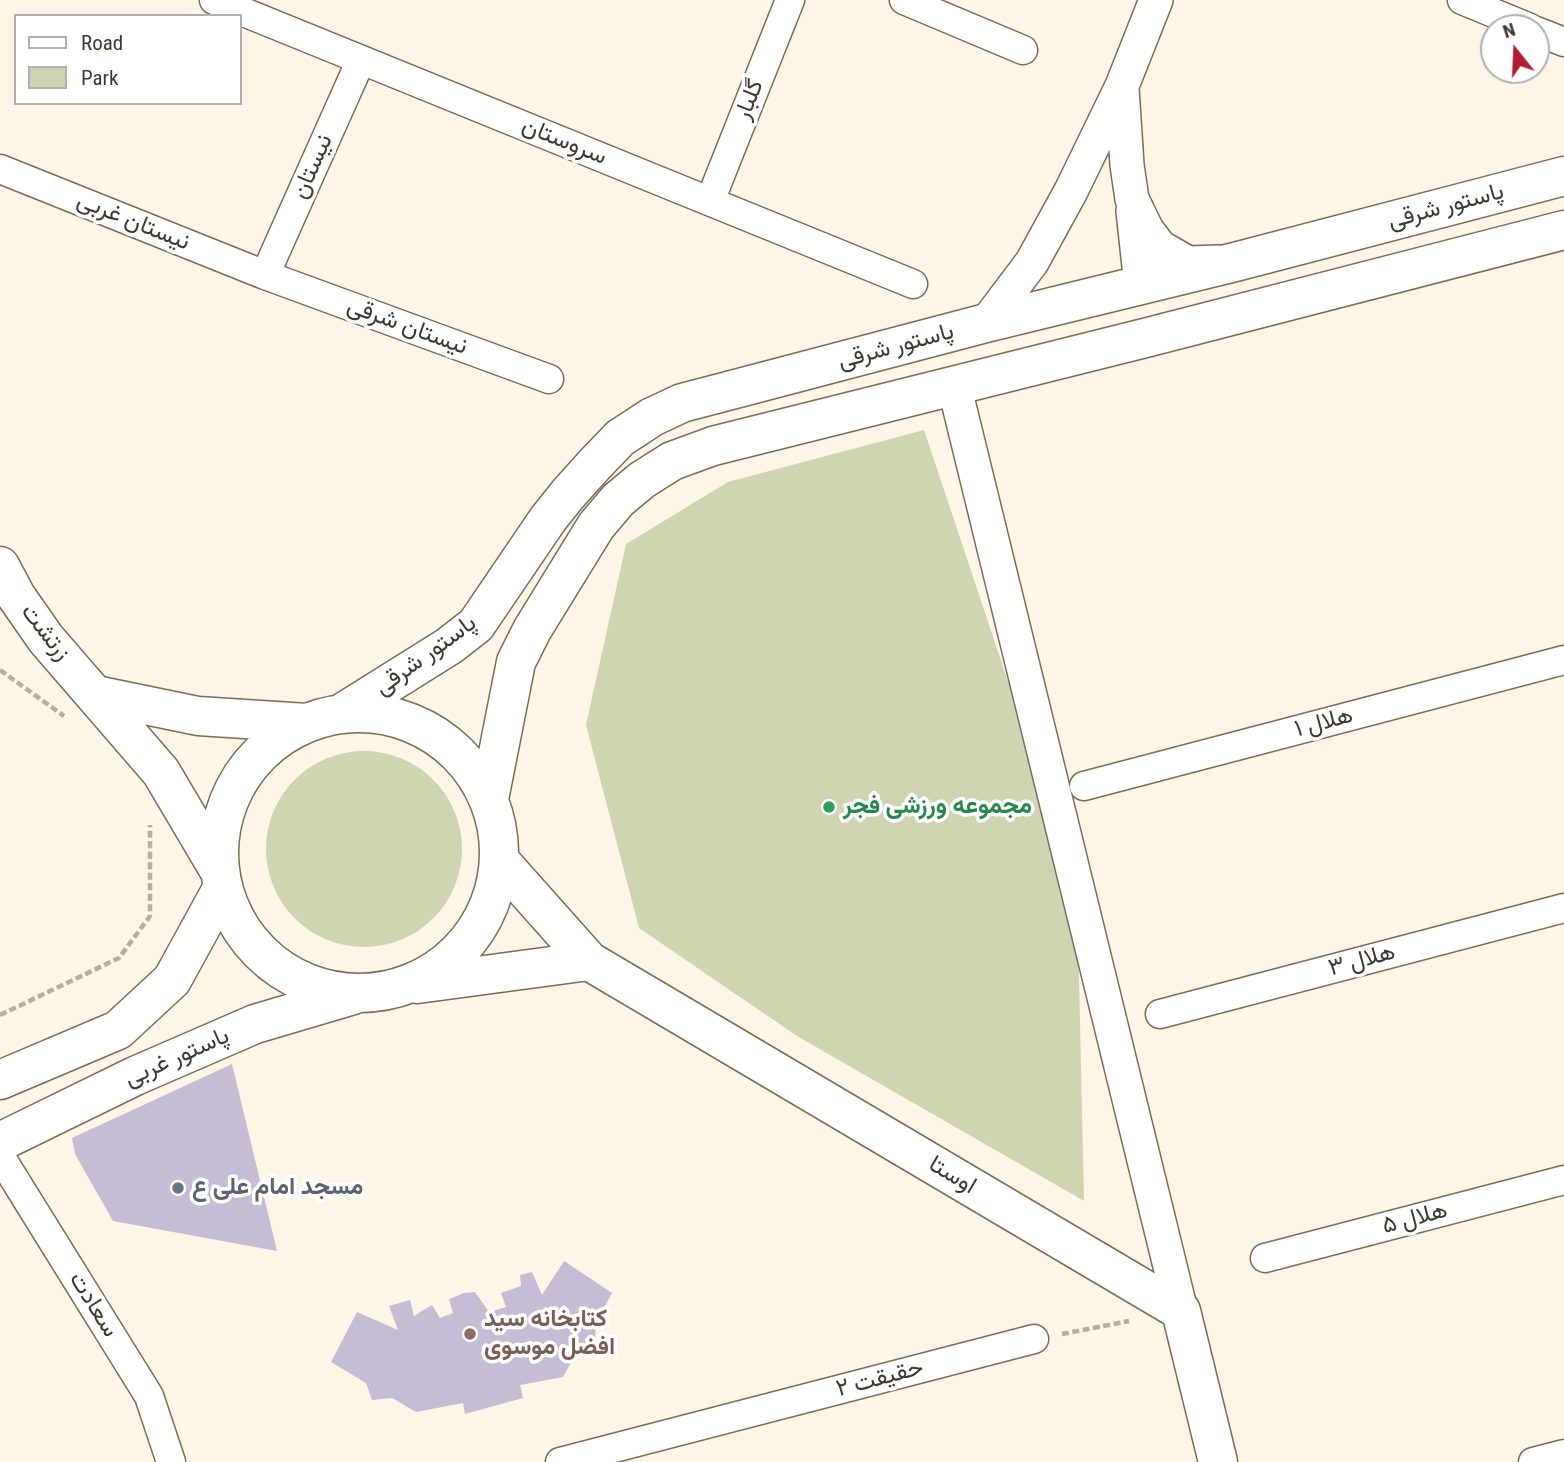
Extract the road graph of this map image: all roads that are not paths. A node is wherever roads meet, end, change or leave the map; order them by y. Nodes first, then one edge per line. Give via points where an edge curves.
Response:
1 (214, 0) edge
2 (790, 0) edge
3 (904, 0) edge
4 (1156, 0) edge
5 (1462, 0) edge
6 (1496, 14) edge
7 (1023, 50) dead end
8 (361, 60) junction
9 (1122, 86) junction
10 (0, 169) edge
11 (1556, 178) edge
12 (1132, 199) junction
13 (710, 201) junction
14 (1552, 233) edge
15 (1235, 262) junction
16 (265, 275) junction
17 (914, 284) dead end
18 (1141, 285) junction
19 (986, 323) junction
20 (1144, 338) junction
21 (549, 380) dead end
22 (954, 386) junction
23 (0, 566) edge
24 (1564, 660) edge
25 (85, 710) junction
26 (325, 718) junction
27 (1084, 786) dead end
28 (489, 799) junction
29 (500, 861) junction
30 (221, 879) junction
31 (1564, 908) edge
32 (589, 961) junction
33 (405, 985) junction
34 (362, 993) junction
35 (1160, 1014) dead end
36 (0, 1080) edge
37 (0, 1142) edge
38 (0, 1156) edge
39 (1564, 1180) edge
40 (1265, 1258) dead end
41 (1181, 1311) junction
42 (1034, 1339) road end
43 (1564, 1454) edge
44 (575, 1460) edge
45 (171, 1462) edge
46 (1219, 1462) edge
47 (1533, 1462) edge

1 - 8 street, سروستان
2 - 13 street, گلبار
3 - 7 street
4 - 9 street
5 - 6 street
8 - 13 street, سروستان
8 - 16 street, نیستان
9 - 12 street
9 - 19 street via 1032,262
10 - 16 street, نیستان غربی
11 - 14 main road via 1536,186 1526,212 1530,225
11 - 15 main road, پاستور شرقی
12 - 15 street via 1160,247 1188,263
12 - 18 street
13 - 17 street, سروستان
14 - 20 main road, پاستور شرقی
15 - 18 main road, پاستور شرقی
16 - 21 street, نیستان شرقی
18 - 19 main road, پاستور شرقی
18 - 20 main road
19 - 26 main road, پاستور شرقی via 682,403 652,417 620,439 568,494 476,625 449,646
20 - 22 main road, پاستور شرقی
22 - 28 main road, پاستور شرقی via 713,446 672,461 618,500 596,526 516,662
22 - 41 street
23 - 25 main road, زرتشت
24 - 27 street, هلال ۱
25 - 26 main road
25 - 30 main road, زرتشت via 161,772
26 - 28 main road via 388,715 431,731 465,761
26 - 30 main road, پاستور شرقی via 275,741 248,766 230,798 220,833
28 - 29 main road via 498,829
29 - 32 main road, اوستا
29 - 33 main road via 491,901 471,937 442,966
30 - 34 main road via 237,922 260,952 290,975 324,989
30 - 36 main road, پاستور غربی via 172,980 118,1030
31 - 35 street, هلال ۳
32 - 33 main road
32 - 41 main road, اوستا
33 - 34 main road
34 - 37 main road, پاستور غربی via 255,1024
38 - 45 street, سعادت via 149,1396
39 - 40 street, هلال ۵
41 - 46 main road
42 - 44 street, حقیقت ۲
43 - 47 street

